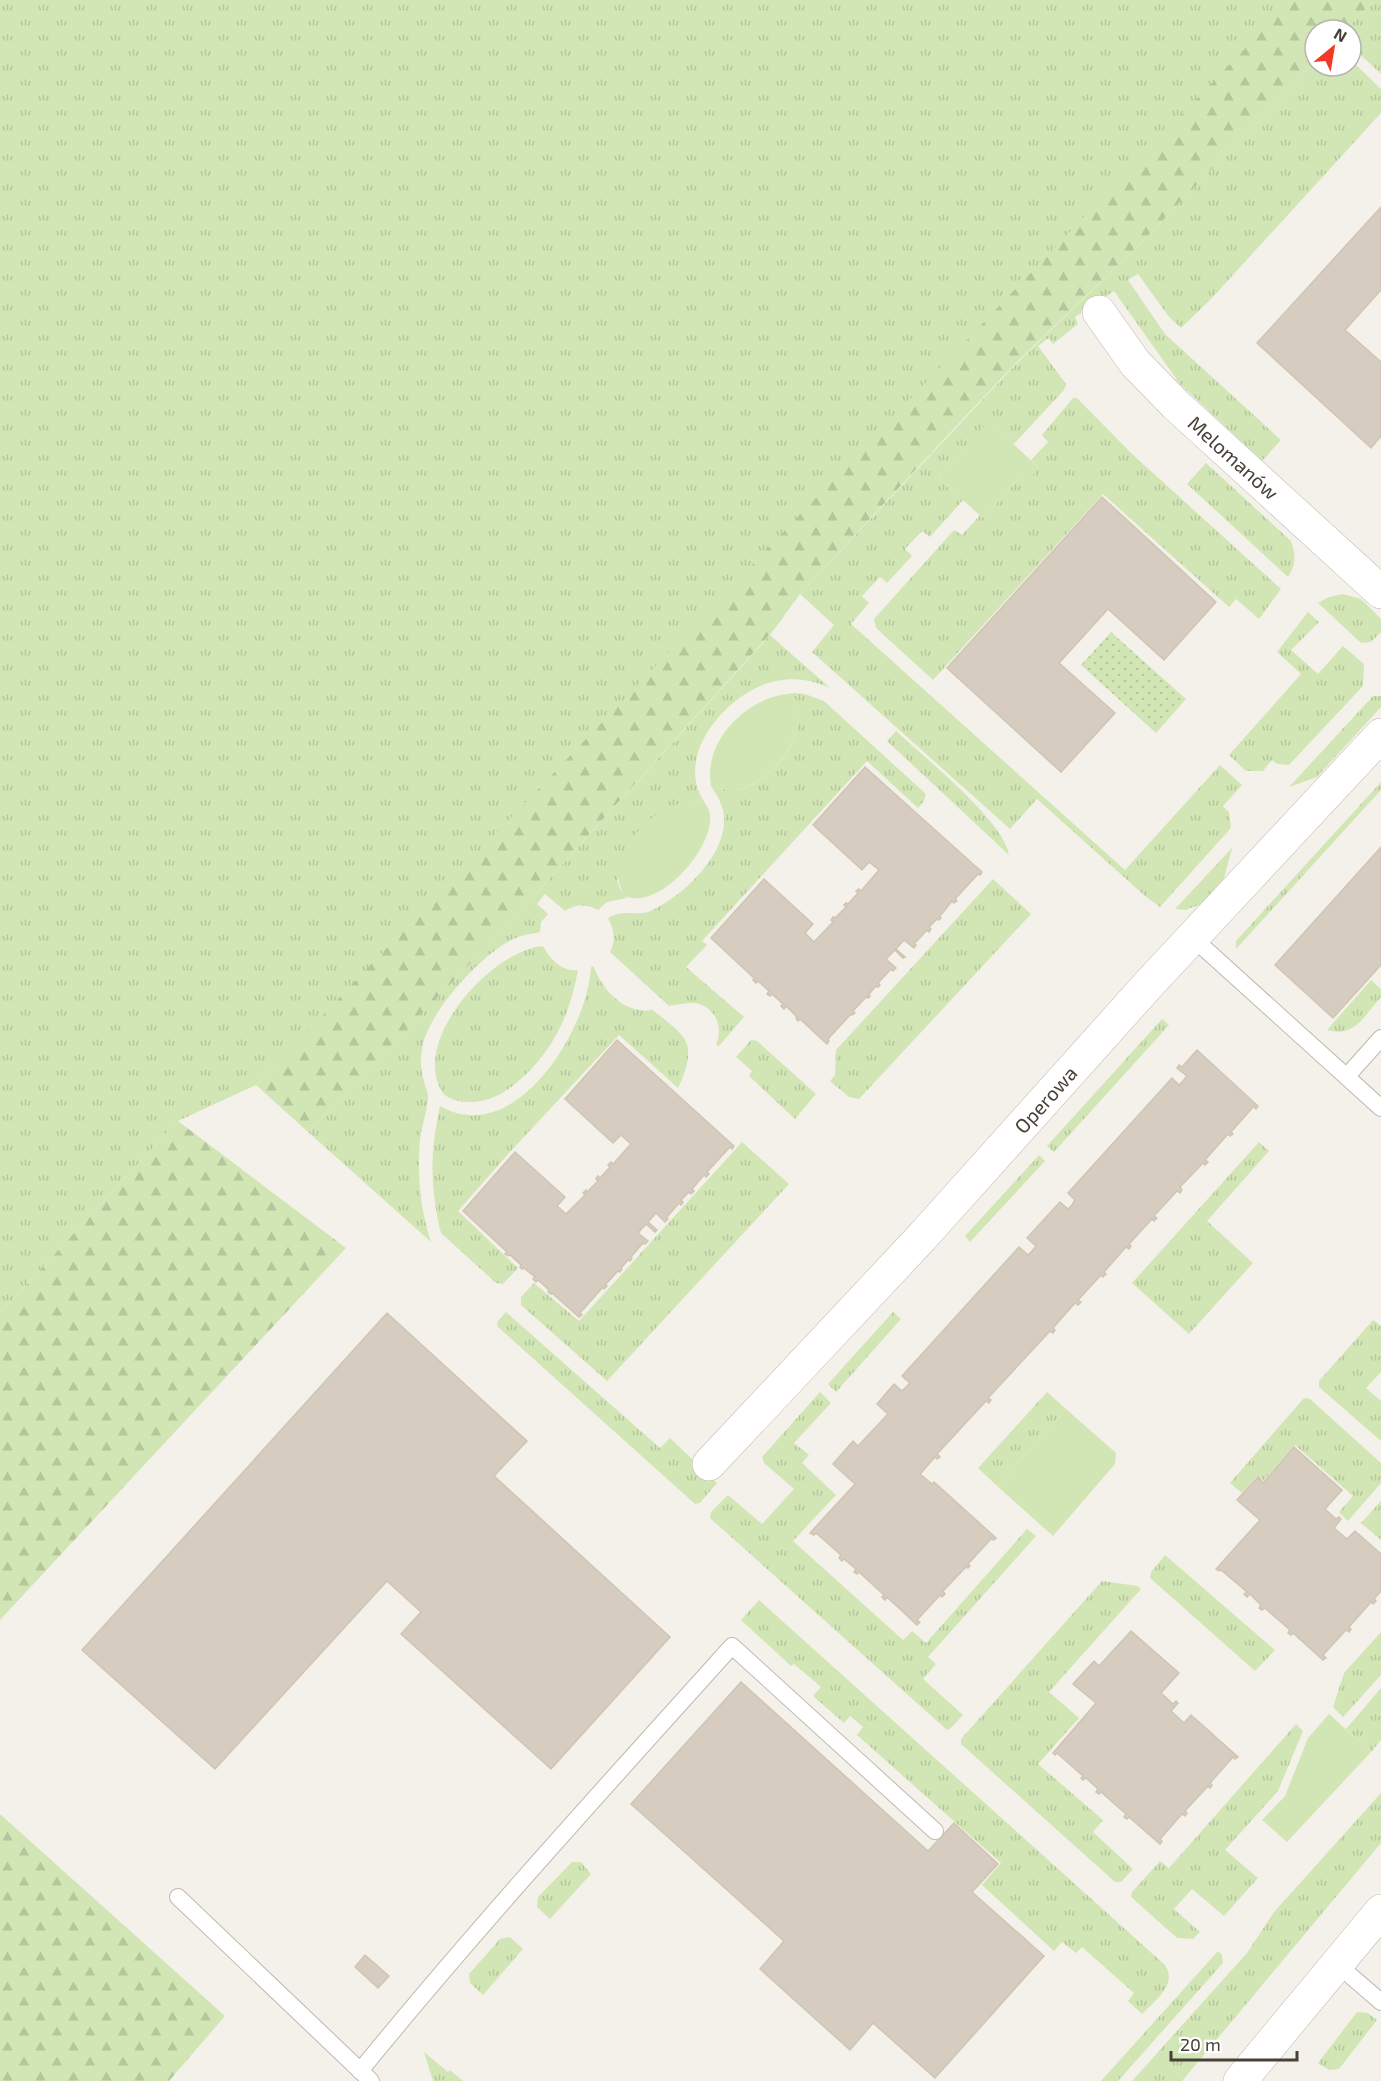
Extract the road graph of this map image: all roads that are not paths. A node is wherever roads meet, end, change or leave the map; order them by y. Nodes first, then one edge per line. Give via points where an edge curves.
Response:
1 (1099, 312) dead end
2 (1381, 592) edge
3 (1381, 735) edge
4 (1193, 938) junction
5 (1381, 1038) edge
6 (1347, 1077) junction
7 (1381, 1108) edge
8 (709, 1464) dead end
9 (934, 1831) dead end
10 (178, 1897) dead end
11 (1381, 1911) edge
12 (1337, 1964) junction
13 (1381, 2001) edge
14 (365, 2076) edge
15 (1240, 2081) edge

1 - 2 street, Melomanów via 1135,363 1176,405
3 - 4 street, Operowa
4 - 6 lane
4 - 8 street, Operowa via 922,1237
5 - 6 lane
6 - 7 lane
9 - 14 lane via 732,1646 434,1982
10 - 14 lane
11 - 12 street
12 - 13 lane
12 - 15 street

